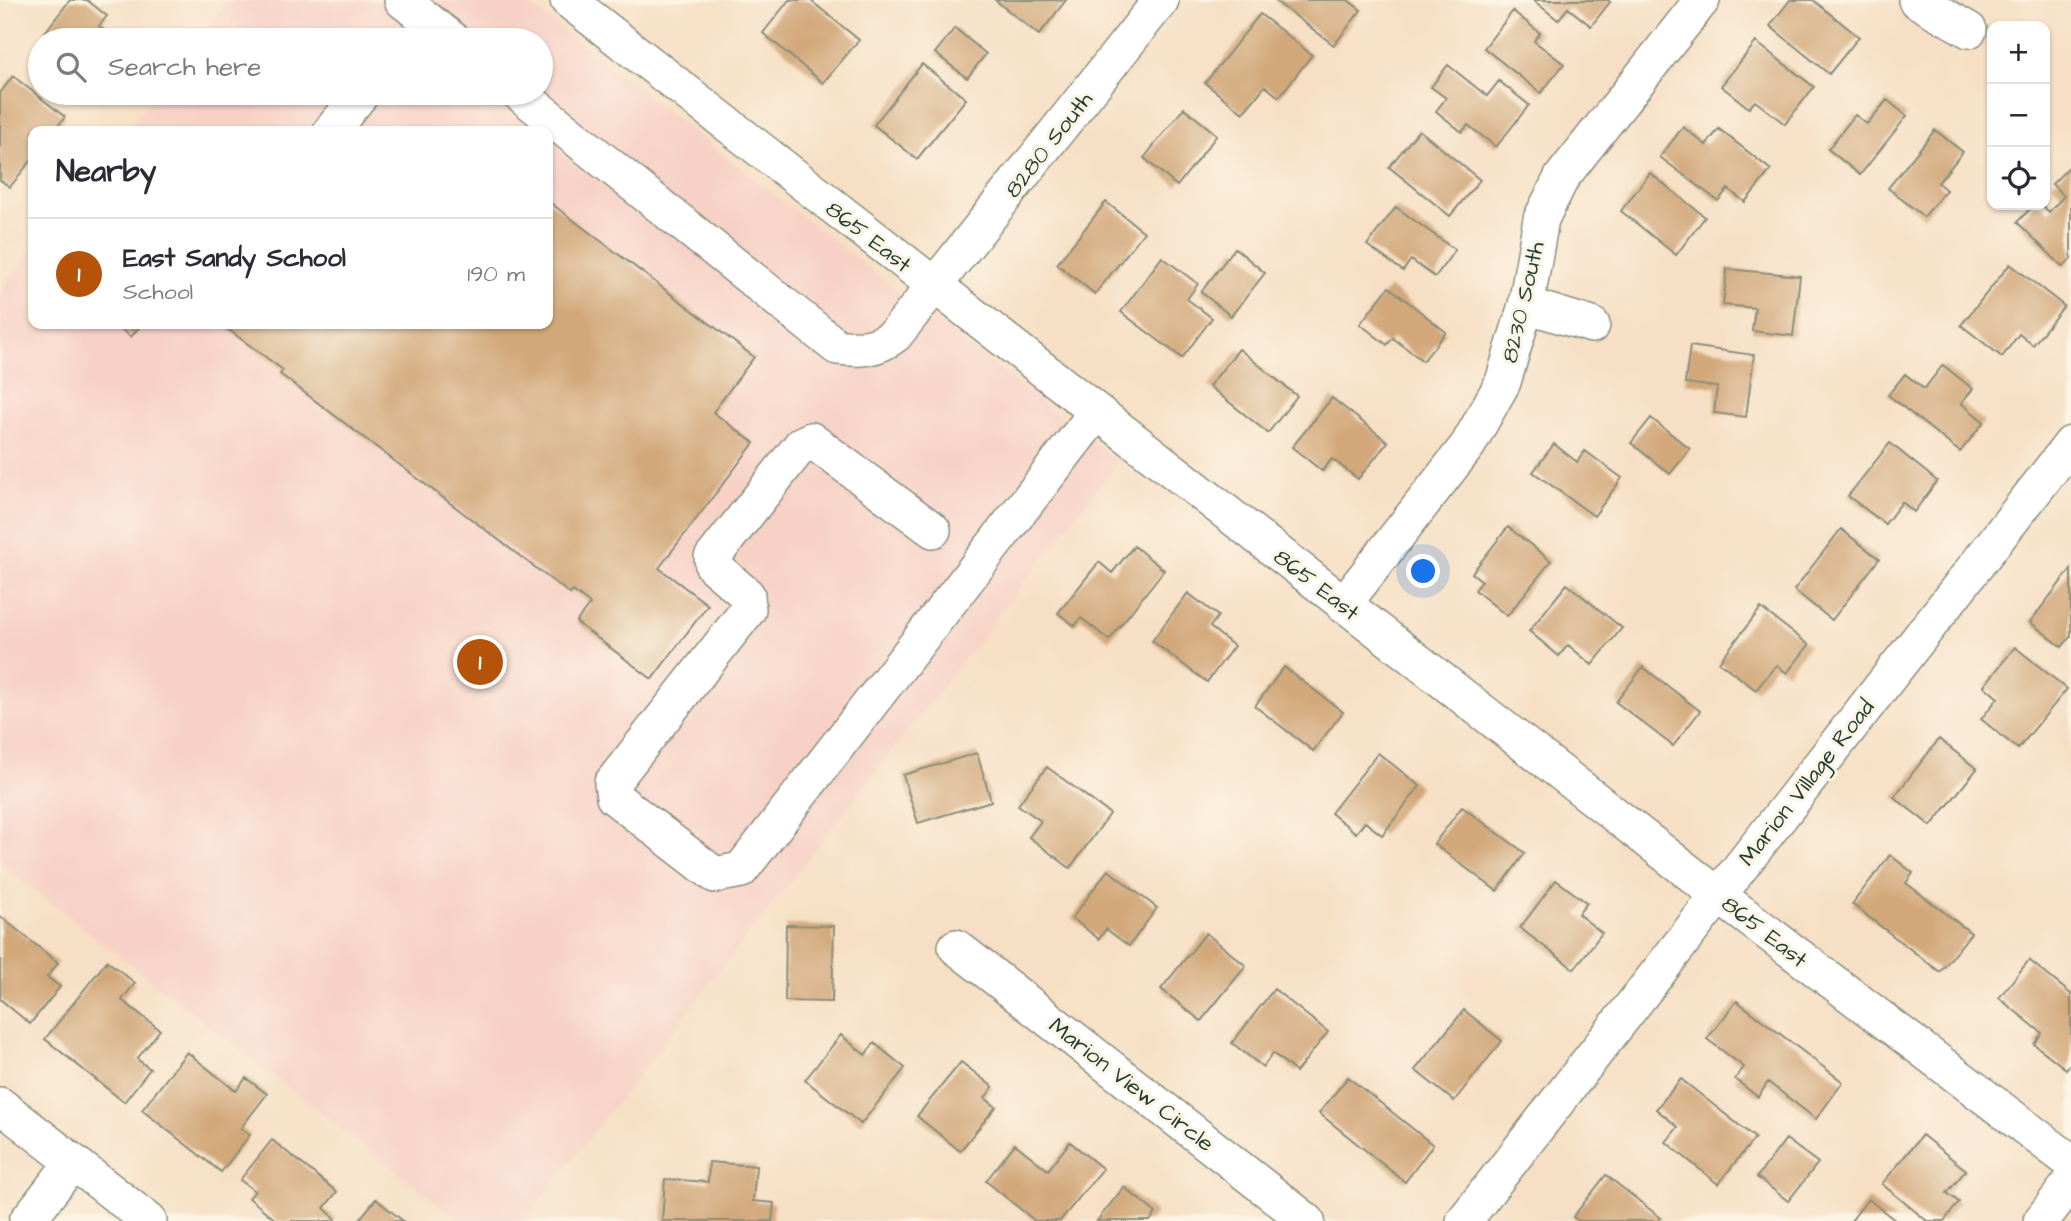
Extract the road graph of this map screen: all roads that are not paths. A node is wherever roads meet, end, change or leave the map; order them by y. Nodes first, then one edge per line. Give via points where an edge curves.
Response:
1 (568, 0) edge
2 (1161, 0) edge
3 (1702, 0) edge
4 (1916, 0) edge
5 (410, 19) edge
6 (428, 28) edge
7 (1969, 30) dead end
8 (352, 105) edge
9 (534, 105) edge
10 (335, 126) edge
11 (935, 287) junction
12 (1526, 305) junction
13 (1592, 325) dead end
14 (1096, 413) junction
15 (2071, 444) edge
16 (933, 530) dead end
17 (1343, 605) junction
18 (1718, 895) junction
19 (956, 947) dead end
20 (0, 1105) edge
21 (73, 1162) junction
22 (2071, 1162) edge
23 (2071, 1182) edge
24 (27, 1221) edge
25 (149, 1221) edge
26 (1307, 1221) edge
27 (1464, 1221) edge
28 (2041, 1221) edge

1 - 11 street, 865 East
2 - 11 street, 8280 South
3 - 12 street, 8230 South via 1562,177 1541,219
4 - 7 street
5 - 6 street
8 - 10 street
9 - 11 street, 8280 South via 837,347 858,350 882,345
11 - 14 street, 865 East
12 - 13 street
12 - 17 street, 8230 South via 1503,382 1468,445
14 - 16 street via 741,870 715,875 614,797 612,783 748,610 747,595 713,566 712,558 802,444 811,439
14 - 17 street, 865 East
15 - 18 street, Marion Village Road
17 - 18 street, 865 East
18 - 22 street, 865 East
18 - 27 street, Marion Village Road
19 - 26 street, Marion View Circle
20 - 21 street
21 - 24 street
21 - 25 street
23 - 28 street

